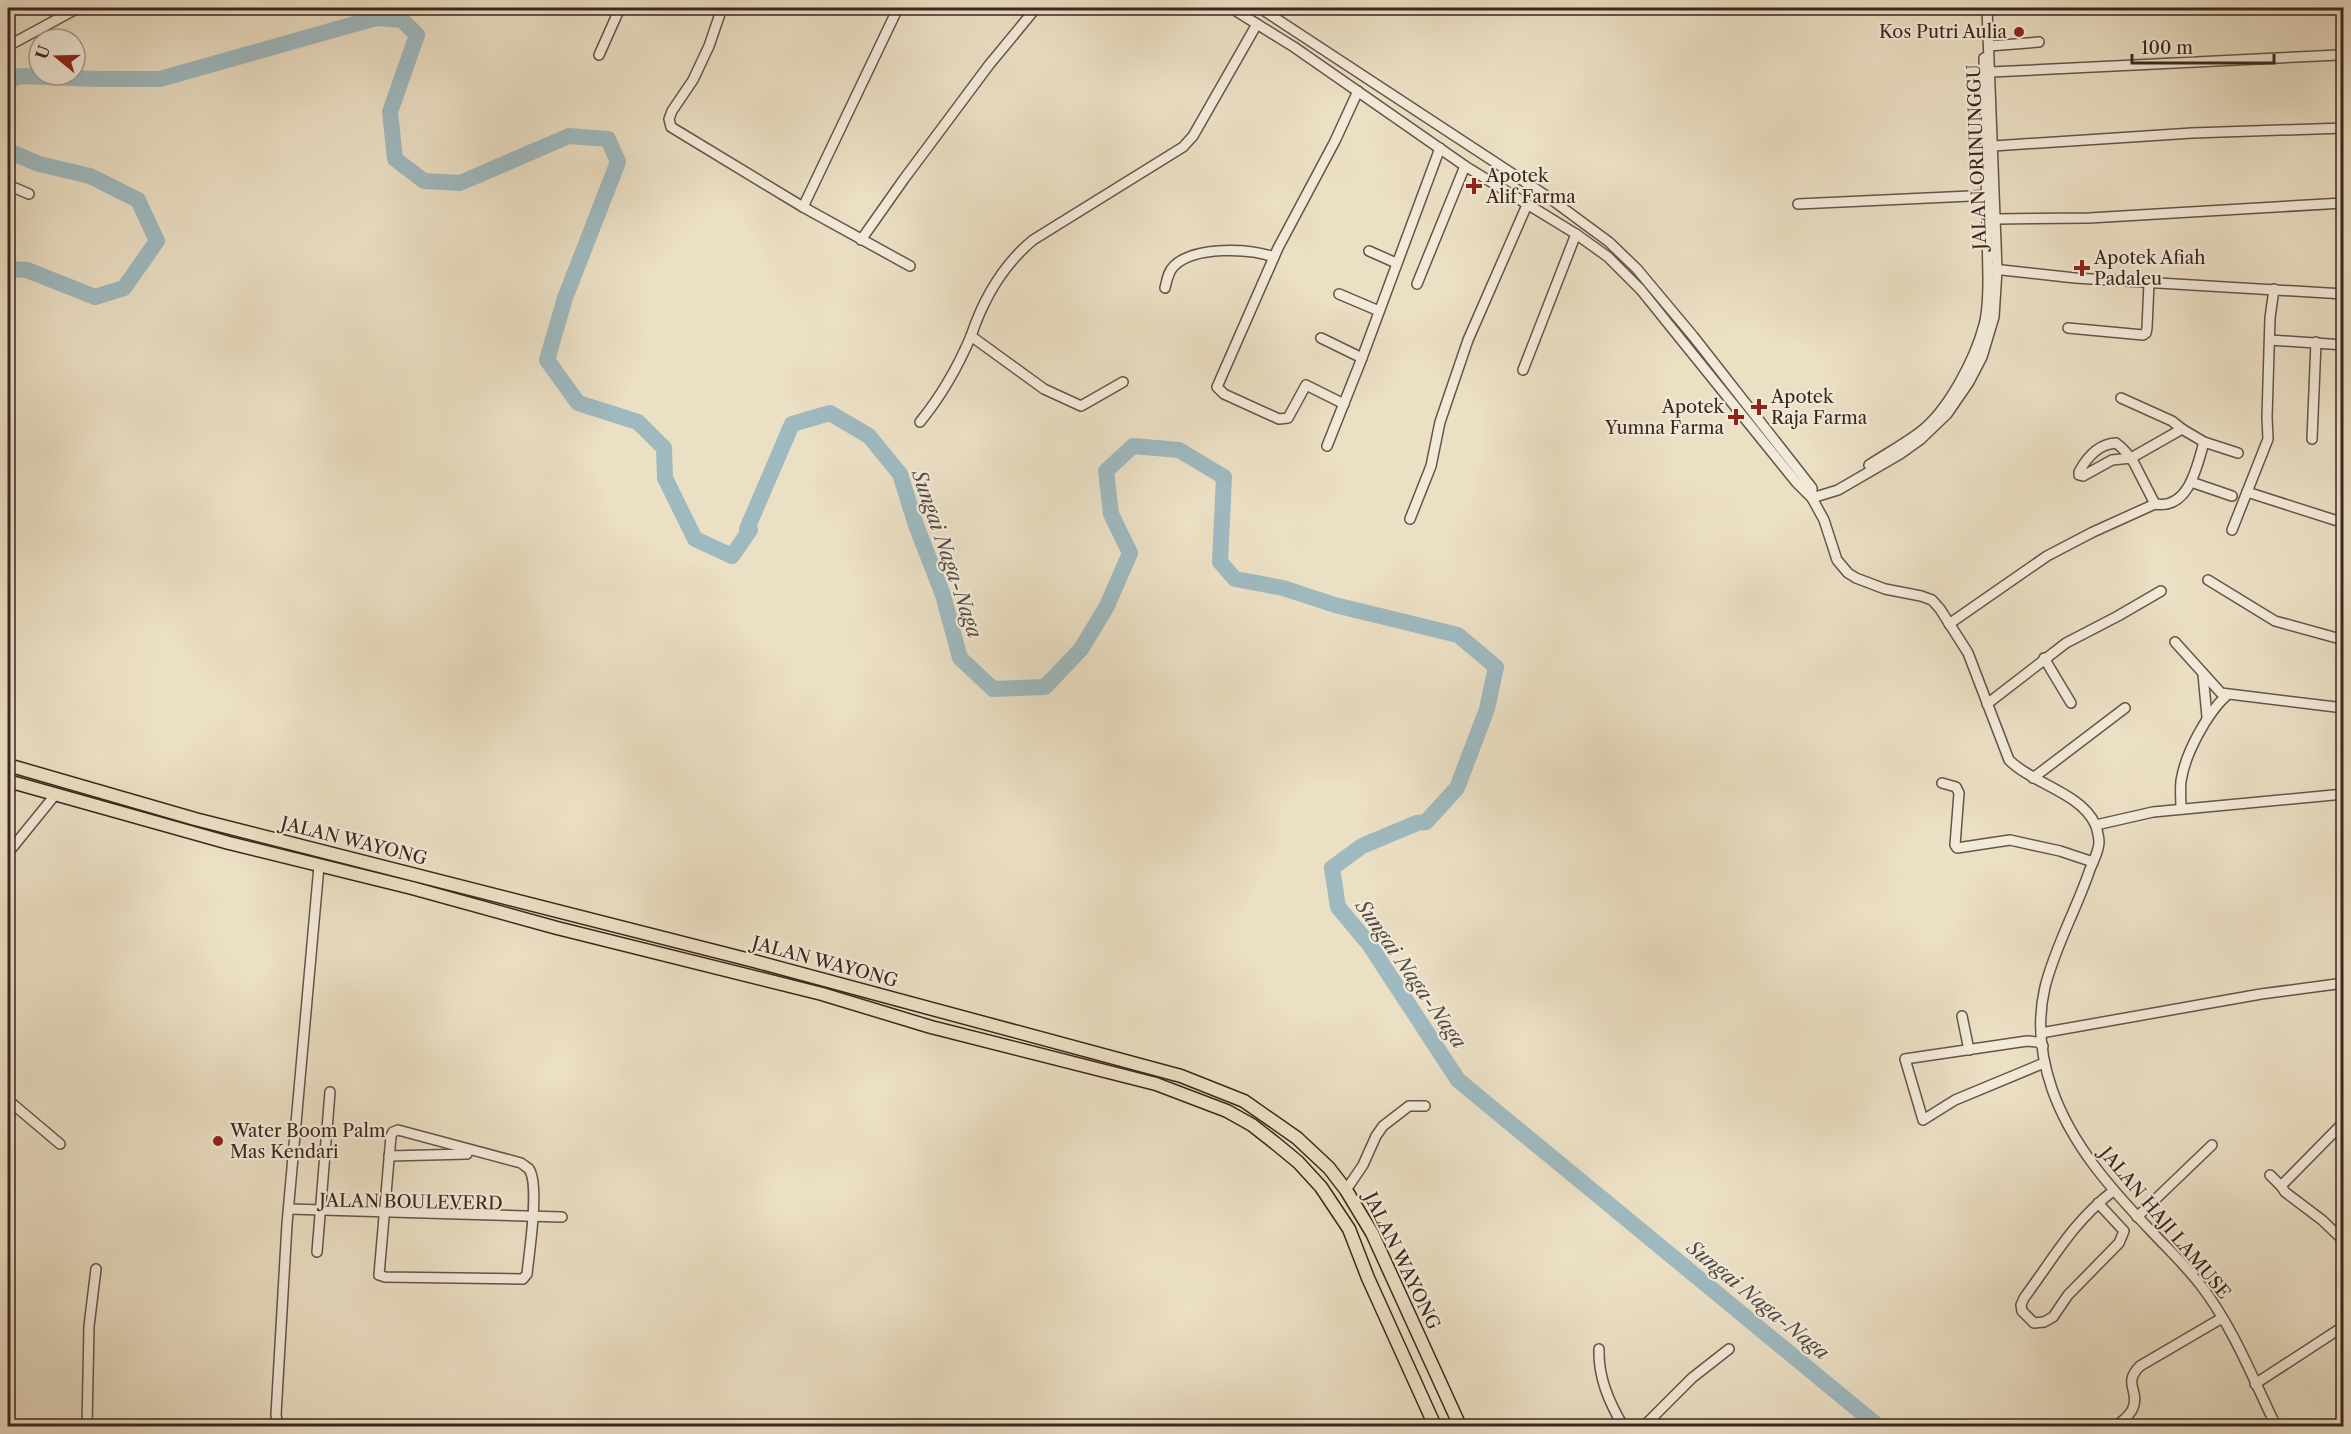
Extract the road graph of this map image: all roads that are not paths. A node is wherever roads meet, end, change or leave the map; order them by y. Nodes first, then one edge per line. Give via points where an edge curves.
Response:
1 (78, 8) edge
2 (620, 8) edge
3 (722, 8) edge
4 (898, 8) edge
5 (1036, 8) edge
6 (1231, 8) edge
7 (1260, 8) edge
8 (1986, 8) edge
9 (1257, 24) junction
10 (1986, 31) junction
11 (1302, 35) junction
12 (2039, 42) dead end
13 (8, 46) edge
14 (1989, 46) junction
15 (1294, 47) junction
16 (599, 55) dead end
17 (2338, 55) dead end
18 (1991, 72) junction
19 (1381, 87) junction
20 (1358, 90) junction
21 (1372, 101) junction
22 (2343, 128) edge
23 (1993, 146) junction
24 (1440, 148) junction
25 (1466, 166) junction
26 (8, 185) edge
27 (29, 194) dead end
28 (1991, 195) junction
29 (2343, 203) edge
30 (1798, 204) dead end
31 (1527, 205) junction
32 (803, 207) junction
33 (1996, 219) junction
34 (1576, 234) junction
35 (861, 240) junction
36 (1368, 251) dead end
37 (1274, 257) junction
38 (1396, 263) junction
39 (910, 266) dead end
40 (1992, 269) junction
41 (2149, 283) junction
42 (1417, 284) dead end
43 (1165, 288) dead end
44 (2274, 289) junction
45 (1339, 294) dead end
46 (2343, 294) edge
47 (1379, 311) junction
48 (2068, 328) dead end
49 (971, 336) junction
50 (1321, 338) dead end
51 (2270, 340) junction
52 (2316, 342) junction
53 (2343, 345) edge
54 (1362, 358) junction
55 (1523, 370) dead end
56 (1123, 382) dead end
57 (2121, 398) dead end
58 (1344, 404) junction
59 (920, 422) dead end
60 (2182, 429) junction
61 (2312, 439) dead end
62 (2204, 442) junction
63 (1327, 446) dead end
64 (2238, 453) dead end
65 (2131, 458) junction
66 (2191, 482) junction
67 (2247, 492) junction
68 (2232, 496) dead end
69 (1812, 498) junction
70 (2155, 504) junction
71 (1410, 519) dead end
72 (2343, 523) edge
73 (2232, 530) dead end
74 (2208, 580) dead end
75 (2161, 591) dead end
76 (1949, 624) junction
77 (2343, 640) edge
78 (2175, 642) dead end
79 (2044, 658) junction
80 (2202, 674) junction
81 (2227, 695) junction
82 (2071, 703) dead end
83 (1987, 704) junction
84 (2125, 708) dead end
85 (2343, 708) edge
86 (2207, 717) junction
87 (8, 765) edge
88 (2033, 778) junction
89 (8, 781) edge
90 (1942, 783) dead end
91 (2343, 794) edge
92 (55, 795) junction
93 (2181, 809) junction
94 (2096, 825) junction
95 (8, 853) edge
96 (2093, 862) junction
97 (319, 866) junction
98 (2343, 982) edge
99 (1962, 1016) dead end
100 (2041, 1033) junction
101 (2043, 1046) junction
102 (1969, 1050) junction
103 (2044, 1063) junction
104 (330, 1092) dead end
105 (8, 1100) edge
106 (1425, 1106) dead end
107 (2343, 1122) edge
108 (60, 1144) dead end
109 (2212, 1145) dead end
110 (477, 1153) junction
111 (389, 1156) junction
112 (2270, 1175) dead end
113 (2281, 1186) junction
114 (1346, 1190) junction
115 (2113, 1191) junction
116 (2098, 1203) junction
117 (289, 1213) junction
118 (320, 1213) junction
119 (383, 1215) junction
120 (2137, 1216) junction
121 (562, 1217) dead end
122 (533, 1218) junction
123 (2343, 1241) edge
124 (317, 1252) dead end
125 (96, 1269) dead end
126 (2222, 1318) junction
127 (2343, 1326) edge
128 (1599, 1349) dead end
129 (1729, 1349) dead end
130 (2255, 1384) junction
131 (276, 1415) junction
132 (87, 1426) edge
133 (271, 1426) edge
134 (278, 1426) edge
135 (1435, 1426) edge
136 (1460, 1426) edge
137 (1623, 1426) edge
138 (1644, 1426) edge
139 (2116, 1426) edge
140 (2276, 1426) edge

1 - 13 street
2 - 16 street
3 - 32 street via 693,80 672,111 671,128
4 - 32 street
5 - 35 street via 960,103
6 - 9 street
7 - 11 street
8 - 10 street, JALAN ORINUNGGU
9 - 15 street
9 - 49 street via 1183,147 1019,252 994,286
10 - 14 street, JALAN ORINUNGGU
10 - 28 street, JALAN ORINUNGGU
11 - 15 street
11 - 19 street
12 - 14 street
14 - 18 street, JALAN ORINUNGGU
15 - 20 street
17 - 18 street
18 - 23 street, JALAN ORINUNGGU
19 - 21 street
19 - 69 street via 1609,242 1693,336 1812,488
20 - 21 street
20 - 37 street
21 - 24 street
22 - 23 street
23 - 28 street, JALAN ORINUNGGU
24 - 25 street
24 - 38 street
25 - 31 street
25 - 42 street
26 - 27 street
28 - 30 street
28 - 33 street, JALAN ORINUNGGU
28 - 40 street, JALAN ORINUNGGU
29 - 33 street via 2089,218
31 - 34 street
31 - 71 street via 1468,340 1440,422 1431,466
32 - 35 street
33 - 40 street, JALAN ORINUNGGU
34 - 55 street
34 - 69 street via 1608,257 1641,290
35 - 39 street
36 - 38 street
37 - 43 street via 1232,251 1209,251 1187,257 1168,274
37 - 58 street via 1217,387 1224,394 1279,419 1288,418 1306,385
38 - 47 street
40 - 41 street, JALAN ORINUNGGU
40 - 69 street, JALAN ORINUNGGU via 1980,338 1956,387 1939,411 1921,431
41 - 44 street, JALAN ORINUNGGU
41 - 48 street via 2147,328 2143,335
44 - 46 street, JALAN ORINUNGGU
44 - 51 street
45 - 47 street
47 - 54 street
49 - 56 street via 1044,389 1075,405 1089,403
49 - 59 street via 943,393
50 - 54 street
51 - 52 street
51 - 67 street via 2268,439
52 - 53 street
52 - 61 street
54 - 58 street
57 - 60 street
58 - 63 street
60 - 62 street
60 - 65 street
62 - 64 street
62 - 66 street
65 - 65 street via 2116,443 2102,445 2080,469 2079,476 2112,460
65 - 70 street
66 - 68 street
66 - 70 street via 2176,500
67 - 72 street
67 - 73 street
69 - 76 street via 1837,560 1848,573 1885,589 1932,600
70 - 76 street via 2047,556
74 - 77 street via 2275,621
75 - 79 street
76 - 83 street via 1968,653
78 - 80 street
79 - 82 street
79 - 83 street
80 - 81 street via 2217,691
80 - 86 street
81 - 85 street
81 - 86 street
83 - 88 street via 2009,760
84 - 88 street
86 - 93 street via 2183,774
87 - 114 main road, JALAN WAYONG via 195,819 754,961 1181,1076 1244,1101 1272,1119 1329,1168
88 - 94 street via 2069,797
89 - 92 main road, JALAN WAYONG
90 - 96 street via 1956,787 1959,793 1957,848 2010,840
91 - 93 street
92 - 95 street
92 - 97 main road, JALAN WAYONG
93 - 94 street
94 - 96 street, JALAN HAJI LAMUSE via 2099,842
96 - 100 street, JALAN HAJI LAMUSE via 2051,968 2042,1005
97 - 117 street
97 - 135 main road, JALAN WAYONG via 1156,1084 1227,1111 1275,1143 1321,1187 1348,1229
98 - 100 street
99 - 102 street
100 - 101 street, JALAN HAJI LAMUSE
101 - 102 street via 2026,1041
101 - 103 street, JALAN HAJI LAMUSE
102 - 103 street via 1905,1059 1923,1120 1973,1092
103 - 115 street, JALAN HAJI LAMUSE via 2066,1123
104 - 118 street
105 - 108 street
106 - 114 street via 1409,1106 1383,1126
107 - 113 street
109 - 120 street
110 - 111 street
110 - 111 street via 398,1130 391,1136
110 - 122 street via 521,1163 529,1169 534,1186
111 - 119 street
112 - 113 street
113 - 123 street
114 - 136 main road, JALAN WAYONG via 1372,1233
115 - 116 street
115 - 120 street, JALAN HAJI LAMUSE
116 - 116 street via 2124,1231 2123,1236 2053,1317 2034,1323 2022,1311 2024,1298 2069,1233
117 - 118 street, JALAN BOULEVERD
117 - 131 street
118 - 119 street, JALAN BOULEVERD
118 - 124 street
119 - 122 street, JALAN BOULEVERD
119 - 122 street via 378,1272 382,1276 507,1281 523,1279 527,1274
120 - 126 street, JALAN HAJI LAMUSE via 2202,1286
121 - 122 street, JALAN BOULEVERD
125 - 132 street via 89,1326
126 - 130 street, JALAN HAJI LAMUSE
126 - 139 street via 2135,1371 2131,1382 2133,1408
127 - 130 street
128 - 137 street via 1603,1382
129 - 138 street via 1692,1378
130 - 140 street, JALAN HAJI LAMUSE
131 - 133 street
131 - 134 street

